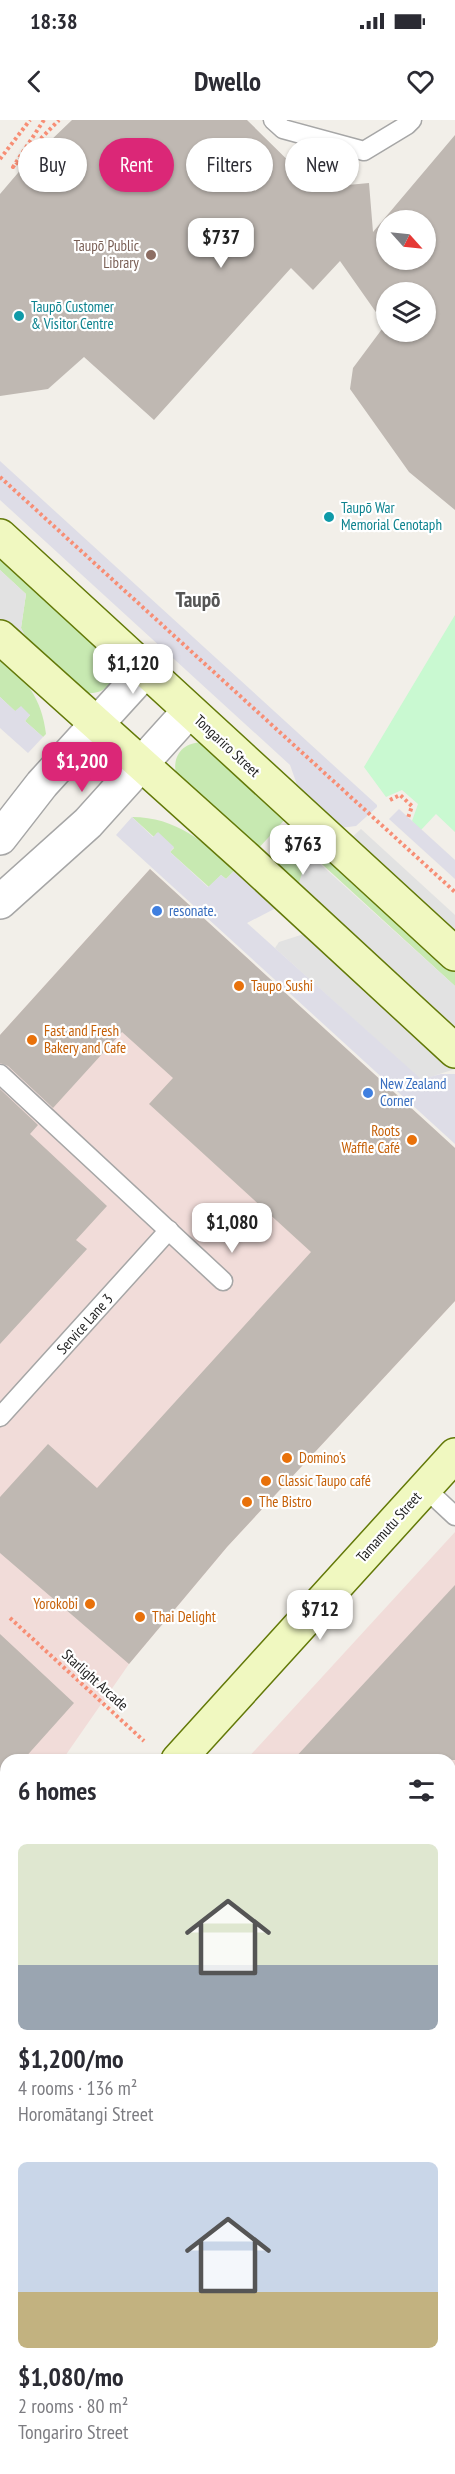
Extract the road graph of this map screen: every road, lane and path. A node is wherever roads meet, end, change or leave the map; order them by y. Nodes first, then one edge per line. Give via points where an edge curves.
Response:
1 (30, 120) edge
2 (44, 120) edge
3 (59, 120) edge
4 (273, 120) edge
5 (412, 120) edge
6 (0, 159) edge
7 (0, 477) edge
8 (0, 536) edge
9 (0, 638) edge
10 (145, 671) junction
11 (189, 711) junction
12 (96, 725) junction
13 (141, 765) junction
14 (390, 800) dead end
15 (408, 818) dead end
16 (0, 838) edge
17 (455, 892) edge
18 (0, 902) edge
19 (455, 954) edge
20 (455, 1051) edge
21 (0, 1074) edge
22 (169, 1230) junction
23 (223, 1281) dead end
24 (0, 1417) edge
25 (455, 1455) edge
26 (424, 1488) junction
27 (455, 1516) edge
28 (10, 1618) dead end
29 (147, 1744) dead end
30 (183, 1754) edge

1 - 6 path
2 - 3 path via 13,167
4 - 5 lane via 283,129 364,151
7 - 17 path
8 - 10 street, Tongariro Street
9 - 12 street
10 - 11 street, Tongariro Street
10 - 12 street
11 - 13 street
11 - 19 street, Tongariro Street
12 - 13 street
12 - 16 street
13 - 18 street via 88,823
13 - 20 street
14 - 15 path via 400,795 412,806
21 - 22 lane
22 - 23 lane
22 - 24 lane, Service Lane 3
25 - 26 street, Tamamutu Street
26 - 27 lane
26 - 30 street, Tamamutu Street
28 - 29 path, Starlight Arcade

